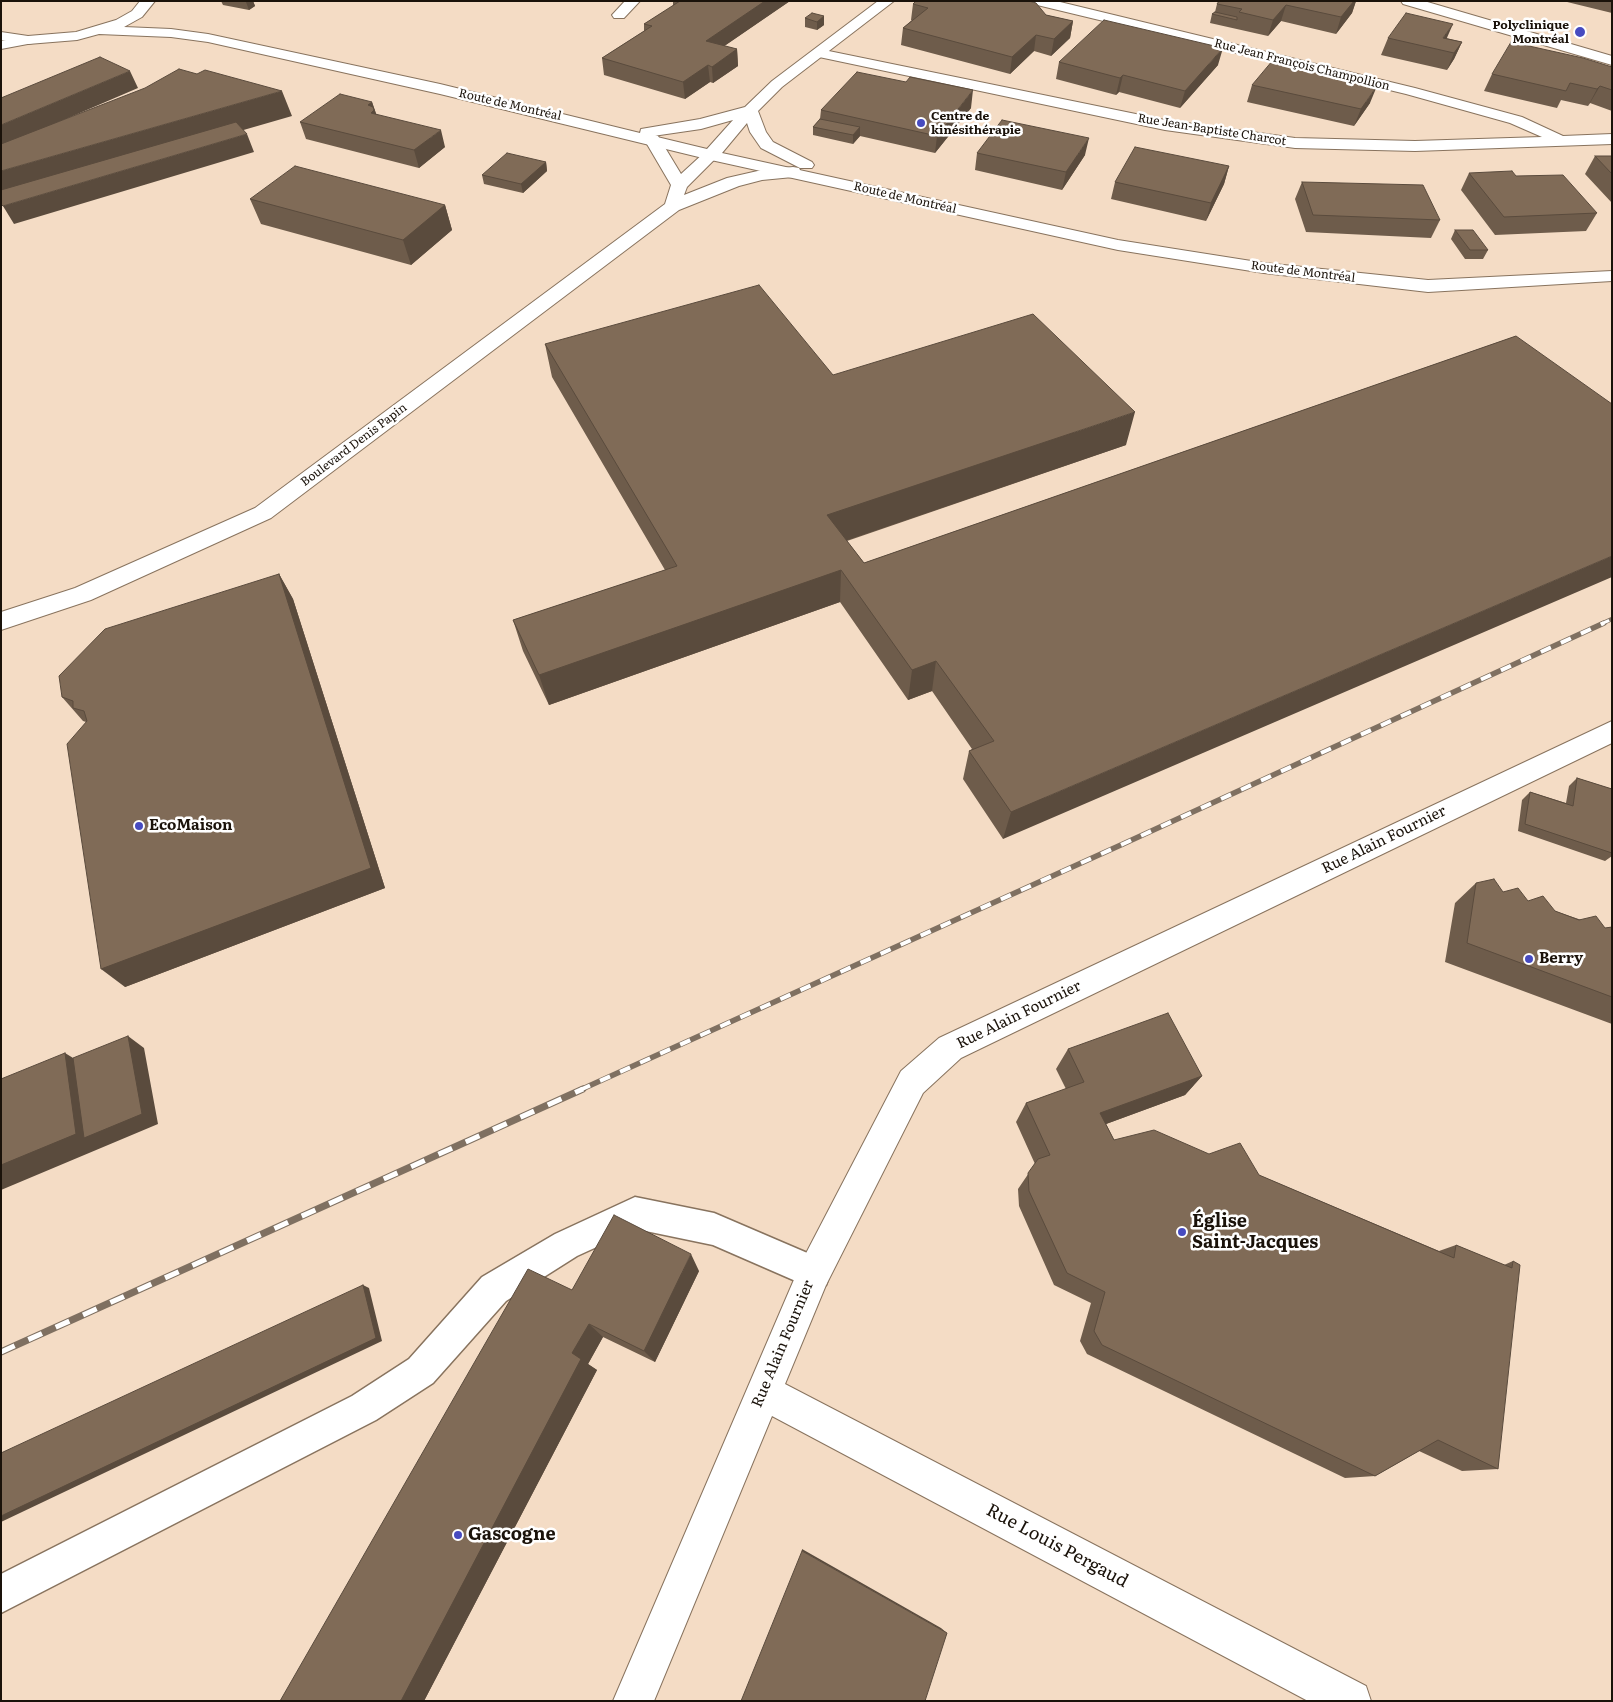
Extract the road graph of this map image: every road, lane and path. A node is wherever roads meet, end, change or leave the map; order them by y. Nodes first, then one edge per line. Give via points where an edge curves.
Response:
1 (633, 1) edge
2 (887, 1) edge
3 (1038, 1) edge
4 (1408, 1) edge
5 (150, 5) edge
6 (619, 15) dead end
7 (173, 19) dead end
8 (101, 30) junction
9 (1, 36) edge
10 (208, 38) junction
11 (28, 40) junction
12 (1, 45) edge
13 (818, 54) junction
14 (1612, 61) edge
15 (750, 110) junction
16 (627, 133) junction
17 (1612, 139) edge
18 (652, 140) junction
19 (1562, 140) junction
20 (711, 155) junction
21 (793, 172) junction
22 (839, 182) junction
23 (679, 184) junction
24 (672, 206) junction
25 (1612, 276) edge
26 (1, 621) edge
27 (1612, 731) edge
28 (814, 1273) junction
29 (763, 1392) junction
30 (1, 1594) edge
31 (632, 1701) edge
32 (1351, 1701) edge

1 - 6 street
2 - 13 street
3 - 19 street, Rue Jean François Champollion via 1410,91 1516,120
4 - 14 street
5 - 8 street
7 - 10 street, Route de Montréal
8 - 10 street, Route de Montréal
8 - 11 street via 77,36
9 - 11 street
10 - 16 street, Route de Montréal
11 - 12 street
13 - 15 street via 777,84
13 - 19 street, Rue Jean-Baptiste Charcot via 1165,125 1295,143 1415,146
15 - 16 street via 692,126
15 - 20 street
15 - 22 street via 767,145
16 - 18 street, Route de Montréal
17 - 19 street, Rue Jean-Baptiste Charcot
18 - 20 street, Route de Montréal
18 - 23 street
20 - 21 street, Route de Montréal
20 - 23 street
21 - 22 street, Route de Montréal
21 - 24 street, Boulevard Denis Papin via 733,182
22 - 25 street, Route de Montréal via 1118,245 1264,268 1428,286
23 - 24 street
24 - 26 street, Boulevard Denis Papin via 263,513 83,594
27 - 28 street, Rue Alain Fournier via 950,1048 912,1082
28 - 29 street, Rue Alain Fournier
28 - 30 lane via 714,1229 635,1214 566,1245 494,1289 421,1371 364,1408
29 - 31 street, Rue Alain Fournier
29 - 32 street, Rue Louis Pergaud

